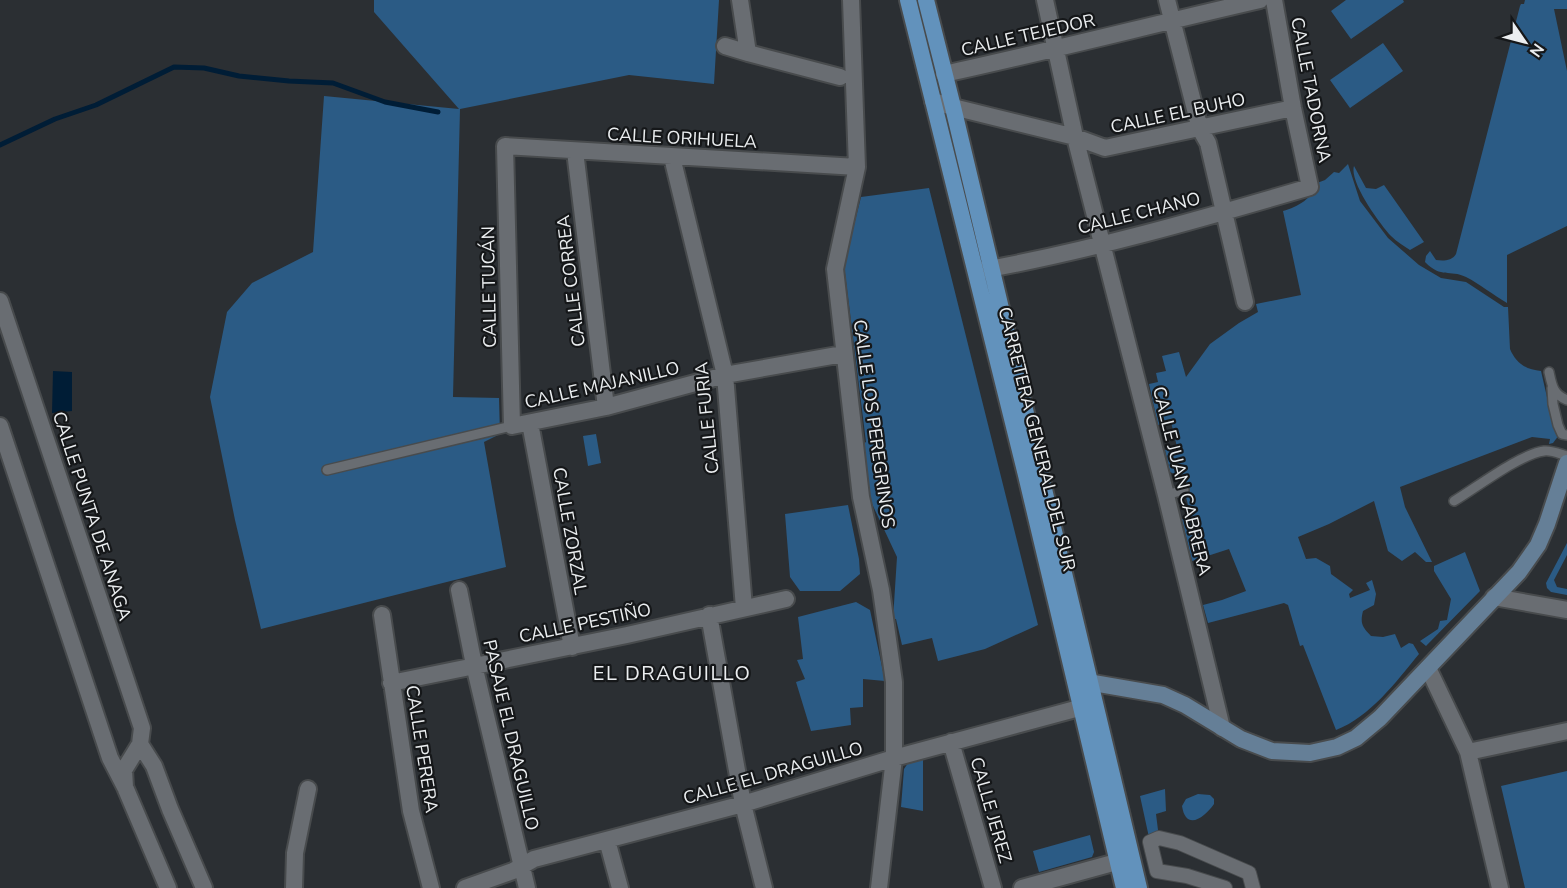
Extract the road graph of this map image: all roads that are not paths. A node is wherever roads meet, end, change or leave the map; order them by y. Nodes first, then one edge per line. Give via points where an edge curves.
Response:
1 (740, 0) edge
2 (851, 0) edge
3 (908, 0) edge
4 (926, 0) edge
5 (1045, 0) edge
6 (1167, 0) edge
7 (1260, 0) edge
8 (1274, 0) edge
9 (1172, 20) junction
10 (725, 46) dead end
11 (1057, 50) junction
12 (748, 52) junction
13 (944, 74) junction
14 (840, 77) dead end
15 (933, 101) junction
16 (953, 107) junction
17 (1293, 108) junction
18 (1200, 129) junction
19 (1075, 137) junction
20 (505, 146) joint
21 (575, 151) junction
22 (672, 157) junction
23 (857, 167) junction
24 (1310, 187) joint
25 (1225, 212) junction
26 (1102, 243) junction
27 (984, 270) junction
28 (0, 301) edge
29 (1245, 302) dead end
30 (843, 354) junction
31 (1549, 372) dead end
32 (725, 375) junction
33 (1552, 388) junction
34 (1567, 400) edge
35 (606, 407) junction
36 (530, 423) junction
37 (0, 426) edge
38 (512, 426) junction
39 (1567, 435) edge
40 (1567, 456) edge
41 (1567, 463) edge
42 (327, 470) dead end
43 (1184, 490) dead end
44 (1166, 495) junction
45 (1562, 498) edge
46 (1454, 501) dead end
47 (459, 590) dead end
48 (1494, 597) junction
49 (786, 599) dead end
50 (744, 608) junction
51 (1567, 610) edge
52 (382, 615) dead end
53 (709, 615) junction
54 (572, 647) junction
55 (474, 665) junction
56 (1428, 668) junction
57 (1082, 680) junction
58 (391, 683) junction
59 (1088, 706) junction
60 (1222, 728) junction
61 (1567, 730) edge
62 (951, 742) junction
63 (140, 744) junction
64 (1468, 752) junction
65 (894, 758) junction
66 (125, 786) junction
67 (308, 789) dead end
68 (743, 804) junction
69 (607, 840) junction
70 (1124, 860) junction
71 (522, 866) junction
72 (168, 888) edge
73 (204, 888) edge
74 (294, 888) edge
75 (430, 888) edge
76 (465, 888) edge
77 (527, 888) edge
78 (620, 888) edge
79 (764, 888) edge
80 (879, 888) edge
81 (993, 888) edge
82 (1022, 888) edge
83 (1124, 888) edge
84 (1139, 888) edge
85 (1225, 888) edge
86 (1253, 888) edge
87 (1500, 888) edge

1 - 12 street
2 - 23 street, CALLE LOS PEREGRINOS
3 - 15 main road, CARRETERA GENERAL DEL SUR
4 - 13 main road, CARRETERA GENERAL DEL SUR
5 - 11 street, CALLE JUAN CABRERA
6 - 9 street
7 - 9 street, CALLE TEJEDOR
8 - 17 street, CALLE TADORNA
9 - 11 street, CALLE TEJEDOR
9 - 18 street
10 - 12 street
11 - 13 street, CALLE TEJEDOR
11 - 19 street, CALLE JUAN CABRERA
12 - 14 street
13 - 16 main road, CARRETERA GENERAL DEL SUR
15 - 16 street, CALLE EL BUHO
15 - 27 main road, CARRETERA GENERAL DEL SUR
16 - 19 street, CALLE EL BUHO
16 - 27 main road, CARRETERA GENERAL DEL SUR
17 - 18 street, CALLE EL BUHO
17 - 24 street, CALLE TADORNA
18 - 19 street, CALLE EL BUHO via 1105,148
18 - 25 street via 1208,142
19 - 26 street, CALLE JUAN CABRERA
20 - 21 street, CALLE ORIHUELA
20 - 38 street, CALLE TUCÁN
21 - 22 street, CALLE ORIHUELA
21 - 35 street, CALLE CORREA
22 - 23 street, CALLE ORIHUELA
22 - 32 street, CALLE FURIA
23 - 30 street, CALLE LOS PEREGRINOS via 835,269
24 - 25 street, CALLE CHANO
25 - 26 street, CALLE CHANO
25 - 29 street
26 - 27 street, CALLE CHANO
26 - 44 street, CALLE JUAN CABRERA
27 - 57 main road, CARRETERA GENERAL DEL SUR
28 - 63 street, CALLE PUNTA DE ANAGA via 142,728
30 - 32 street, CALLE MAJANILLO
30 - 65 street, CALLE LOS PEREGRINOS via 861,497 881,590 894,682
31 - 33 lane
32 - 35 street, CALLE MAJANILLO
32 - 50 street, CALLE FURIA
33 - 34 lane
33 - 39 lane via 1558,425 1562,434
35 - 36 street, CALLE MAJANILLO
36 - 38 street, CALLE MAJANILLO
36 - 54 street, CALLE ZORZAL
37 - 66 street via 110,758
38 - 42 lane
40 - 46 lane via 1548,450 1536,452
41 - 45 main road
43 - 44 lane
44 - 60 street, CALLE JUAN CABRERA
45 - 48 main road via 1538,545
47 - 55 street, PASAJE EL DRAGUILLO
48 - 51 street
48 - 56 main road
49 - 50 street, CALLE PESTIÑO
50 - 53 street, CALLE PESTIÑO
52 - 58 street, CALLE PERERA
53 - 54 street, CALLE PESTIÑO
53 - 68 street
54 - 55 street, CALLE PESTIÑO
55 - 58 street, CALLE PESTIÑO
55 - 71 street, PASAJE EL DRAGUILLO
56 - 60 main road via 1356,738 1322,752 1272,751
56 - 64 street
57 - 59 main road, CARRETERA GENERAL DEL SUR
57 - 60 main road via 1163,695
58 - 75 street, CALLE PERERA via 411,811
59 - 62 street, CALLE EL DRAGUILLO
59 - 70 main road, CARRETERA GENERAL DEL SUR
61 - 64 street
62 - 65 street, CALLE EL DRAGUILLO
62 - 81 street, CALLE JEREZ
63 - 66 street via 124,770
63 - 73 street, CALLE PUNTA DE ANAGA via 154,766
64 - 87 street
65 - 68 street, CALLE EL DRAGUILLO
65 - 80 street, CALLE LOS PEREGRINOS
66 - 72 street
67 - 74 street via 295,853
68 - 69 street, CALLE EL DRAGUILLO
68 - 79 street
69 - 71 street, CALLE EL DRAGUILLO via 534,859
69 - 78 street
70 - 82 street
70 - 83 main road, CARRETERA GENERAL DEL SUR
70 - 84 main road, CARRETERA GENERAL DEL SUR
71 - 76 street, CALLE EL DRAGUILLO
71 - 77 street, PASAJE EL DRAGUILLO
85 - 86 street via 1157,871 1150,842 1159,837 1180,843 1249,873

